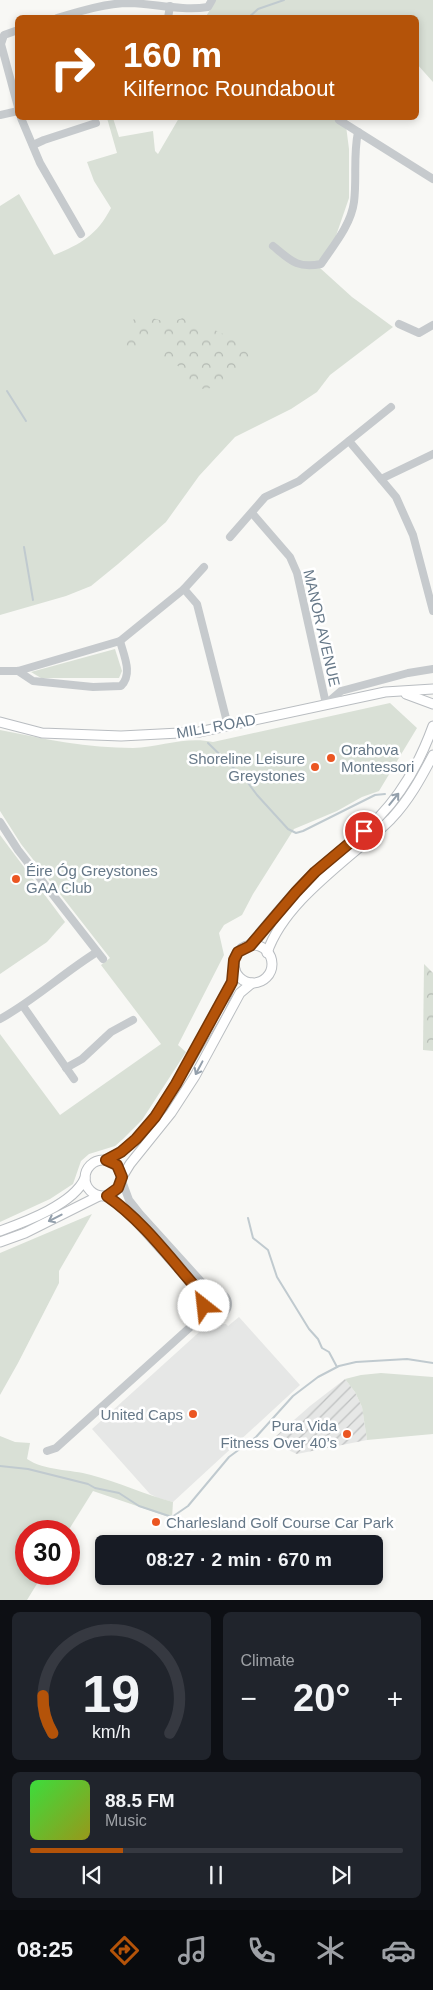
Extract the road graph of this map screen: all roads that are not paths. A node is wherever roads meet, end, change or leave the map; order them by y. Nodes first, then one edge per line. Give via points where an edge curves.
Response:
1 (212, 0) edge
2 (170, 6) junction
3 (66, 15) edge
4 (168, 15) edge
5 (15, 31) edge
6 (15, 96) edge
7 (15, 112) edge
8 (0, 115) edge
9 (22, 120) edge
10 (339, 120) dead end
11 (96, 123) dead end
12 (358, 132) junction
13 (33, 145) junction
14 (433, 179) edge
15 (81, 234) dead end
16 (272, 246) dead end
17 (399, 324) dead end
18 (433, 325) edge
19 (391, 407) dead end
20 (348, 441) junction
21 (433, 454) edge
22 (382, 479) junction
23 (252, 513) junction
24 (230, 537) dead end
25 (204, 567) dead end
26 (184, 589) junction
27 (433, 611) edge
28 (120, 641) junction
29 (433, 669) edge
30 (0, 671) edge
31 (18, 671) junction
32 (433, 690) edge
33 (401, 692) junction
34 (433, 703) edge
35 (326, 704) junction
36 (0, 722) edge
37 (228, 726) junction
38 (433, 726) edge
39 (433, 755) edge
40 (0, 822) edge
41 (250, 946) junction
42 (97, 952) junction
43 (267, 952) junction
44 (103, 959) dead end
45 (235, 969) junction
46 (252, 983) junction
47 (23, 1006) junction
48 (0, 1019) edge
49 (134, 1020) dead end
50 (66, 1068) junction
51 (74, 1078) dead end
52 (106, 1160) junction
53 (85, 1178) junction
54 (122, 1179) junction
55 (103, 1196) junction
56 (0, 1231) edge
57 (0, 1242) edge
58 (218, 1292) junction
59 (205, 1300) junction
60 (207, 1312) junction
61 (47, 1451) dead end

1 - 2 street via 208,7 196,9
2 - 3 street via 128,3
2 - 4 street
5 - 6 street via 4,35 1,44
7 - 8 street
9 - 13 street
10 - 12 street
11 - 13 street
12 - 14 street
12 - 16 street via 354,204 343,231 320,264 299,265
13 - 15 street
17 - 18 street via 419,334
19 - 20 street
20 - 22 street
20 - 23 street via 299,481 266,497
21 - 22 street
22 - 27 street via 396,497 414,535
23 - 24 street
23 - 35 street, MANOR AVENUE via 290,557 297,573
25 - 26 street
26 - 28 street
26 - 37 street via 197,604
28 - 31 street
28 - 31 street via 128,674 121,686 93,688 33,681
29 - 35 street via 341,691
30 - 31 street
32 - 33 main road, MILL ROAD
32 - 34 main road
33 - 34 main road, MILL ROAD
33 - 35 main road, MILL ROAD via 385,692
35 - 37 main road, MILL ROAD
36 - 37 main road, MILL ROAD via 42,733 100,736 199,732
41 -> 38 main road via 308,880 379,817 410,776
39 - 43 main road via 409,798 374,836 312,889 276,932
40 - 42 street
41 - 43 main road via 261,947
41 - 45 main road via 238,952 234,960
42 - 44 street
42 - 47 street
43 - 46 main road via 270,971 264,979
45 - 46 main road via 242,979
45 - 52 main road via 224,999 155,1117 136,1139
46 -> 54 main road via 240,993 195,1076
47 - 48 street
47 - 50 street
49 - 50 street via 111,1032 82,1059
50 - 51 street
52 - 53 main road via 91,1164
52 - 54 main road via 117,1165
53 - 55 main road via 88,1189
53 - 56 main road via 77,1191 54,1207
54 - 55 main road via 116,1192
54 - 58 street via 129,1200 140,1214 207,1288
55 -> 57 main road
55 - 59 street via 122,1207
58 - 59 street
58 - 60 street via 227,1298 227,1309 218,1316
59 - 60 street
60 - 61 street via 56,1448

